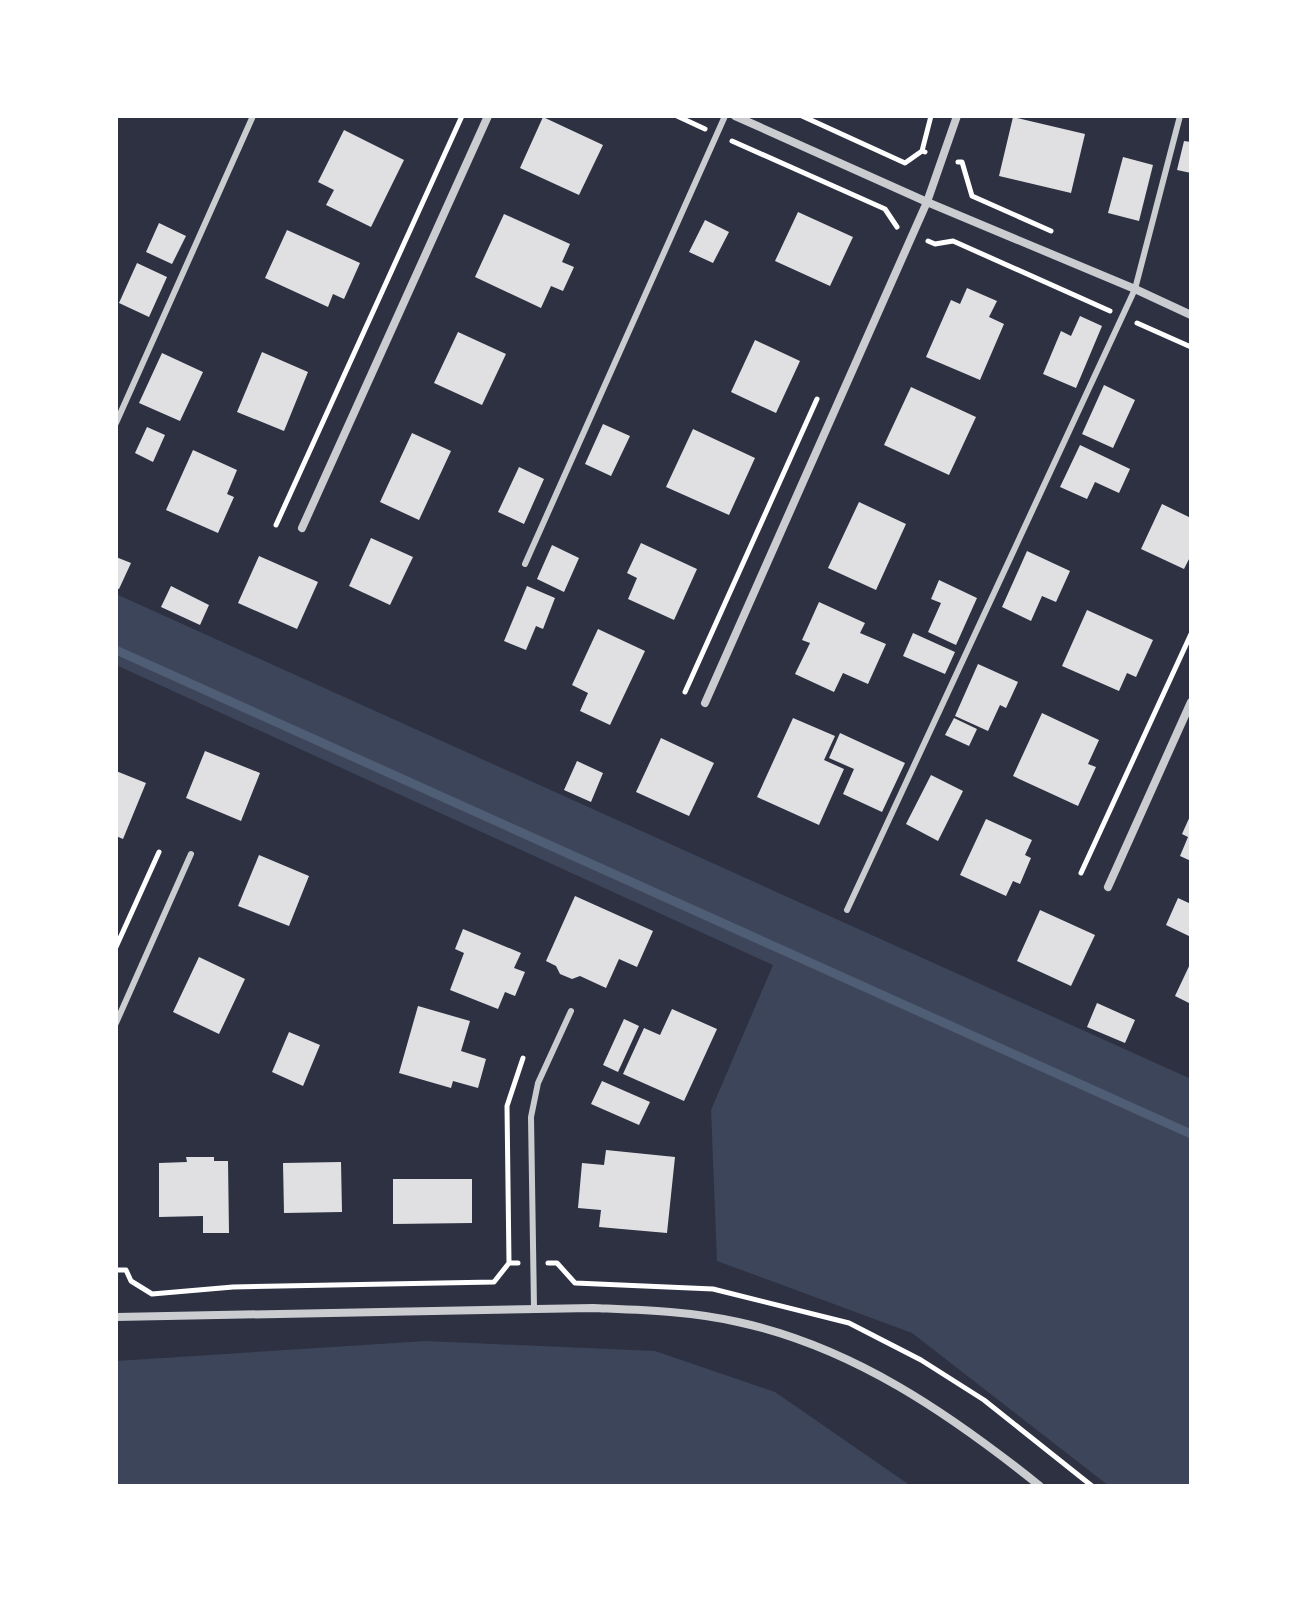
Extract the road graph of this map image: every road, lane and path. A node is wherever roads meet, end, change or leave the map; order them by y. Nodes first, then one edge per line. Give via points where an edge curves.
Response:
1 (253, 116) edge
2 (462, 116) edge
3 (488, 116) edge
4 (725, 116) edge
5 (735, 116) edge
6 (802, 116) edge
7 (931, 116) edge
8 (957, 116) edge
9 (1180, 116) edge
10 (922, 151) junction
11 (944, 159) junction
12 (927, 202) junction
13 (1056, 233) dead end
14 (1135, 289) junction
15 (1191, 315) edge
16 (822, 386) dead end
17 (116, 423) edge
18 (276, 525) dead end
19 (302, 528) dead end
20 (525, 564) dead end
21 (1191, 634) edge
22 (685, 692) dead end
23 (1191, 702) edge
24 (705, 703) dead end
25 (159, 852) dead end
26 (191, 854) dead end
27 (1081, 873) dead end
28 (1108, 887) dead end
29 (847, 910) dead end
30 (116, 947) edge
31 (571, 1011) dead end
32 (116, 1023) edge
33 (523, 1058) dead end
34 (509, 1263) dead end
35 (534, 1308) junction
36 (116, 1317) edge
37 (1040, 1486) edge

1 - 17 lane
2 - 18 path
3 - 19 street
4 - 20 lane
5 - 12 street
6 - 10 path via 905,163
7 - 10 path
8 - 11 street
9 - 14 lane
10 - 11 path
11 - 12 street
11 - 13 path via 962,162 972,196
12 - 14 street
12 - 24 street
14 - 15 street
14 - 29 lane
16 - 22 path
21 - 27 path
23 - 28 street
25 - 30 path
26 - 32 lane
31 - 35 lane via 545,1066 531,1117
33 - 34 path via 507,1106
35 - 36 street
35 - 37 street via 693,1315 778,1332 863,1366 913,1394

